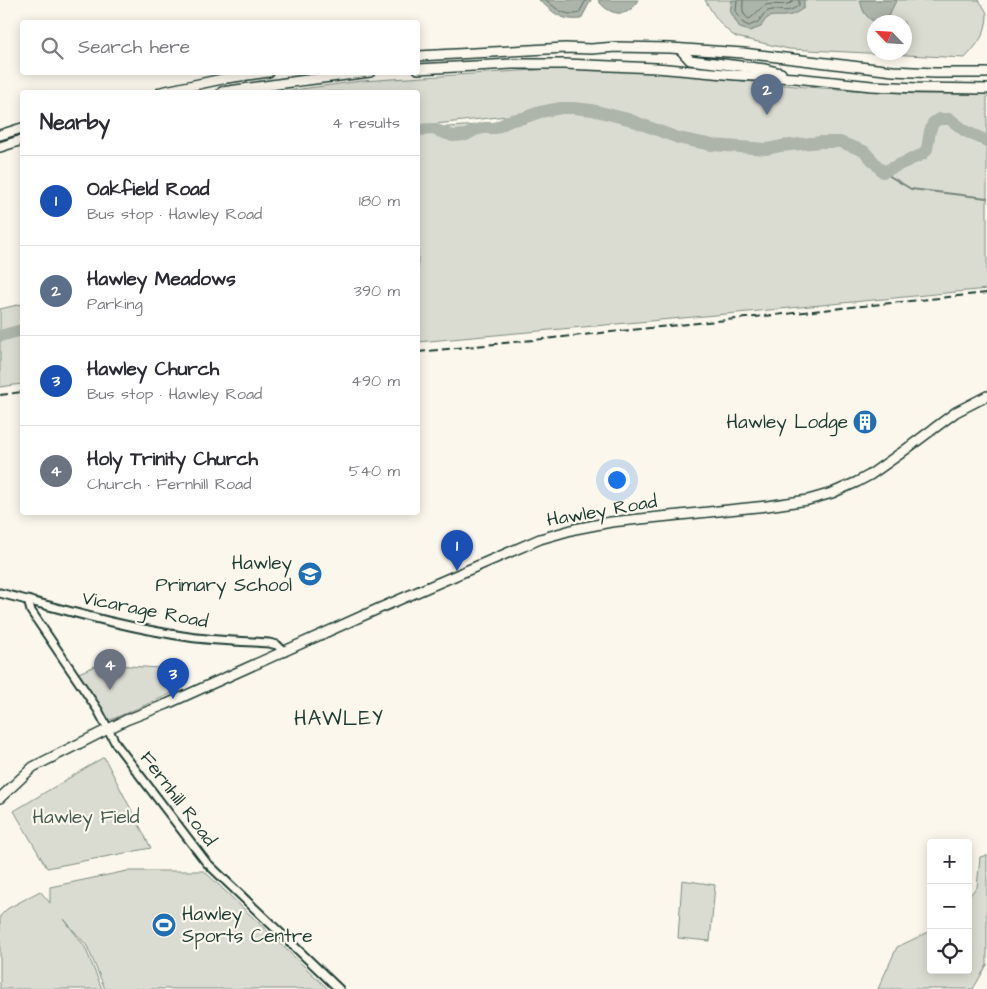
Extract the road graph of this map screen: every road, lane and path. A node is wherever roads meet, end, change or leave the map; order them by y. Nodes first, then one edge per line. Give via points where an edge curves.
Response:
1 (680, 49) junction
2 (420, 56) edge
3 (420, 69) edge
4 (987, 73) edge
5 (248, 75) edge
6 (343, 75) edge
7 (795, 78) junction
8 (987, 89) edge
9 (171, 90) edge
10 (235, 90) edge
11 (20, 129) edge
12 (0, 135) edge
13 (20, 141) edge
14 (0, 146) edge
15 (987, 396) edge
16 (0, 593) edge
17 (28, 600) junction
18 (284, 652) junction
19 (110, 732) junction
20 (0, 798) edge
21 (339, 989) edge

1 - 2 main road via 565,48
1 - 4 main road via 893,71
1 - 7 main road via 690,60 765,69
3 - 7 main road via 565,64
5 - 9 main road
6 - 10 main road
7 - 8 main road via 917,88
11 - 12 main road
13 - 14 main road
15 - 18 main road, Hawley Road via 956,412 870,475 832,493 792,502 611,522 553,535
16 - 17 street, Vicarage Road
17 - 18 street, Vicarage Road via 181,636 269,643
17 - 19 street, Fernhill Road via 31,611
18 - 19 main road, Hawley Road via 126,720
19 - 20 main road, Hawley Road via 33,768
19 - 21 street, Fernhill Road via 206,862

